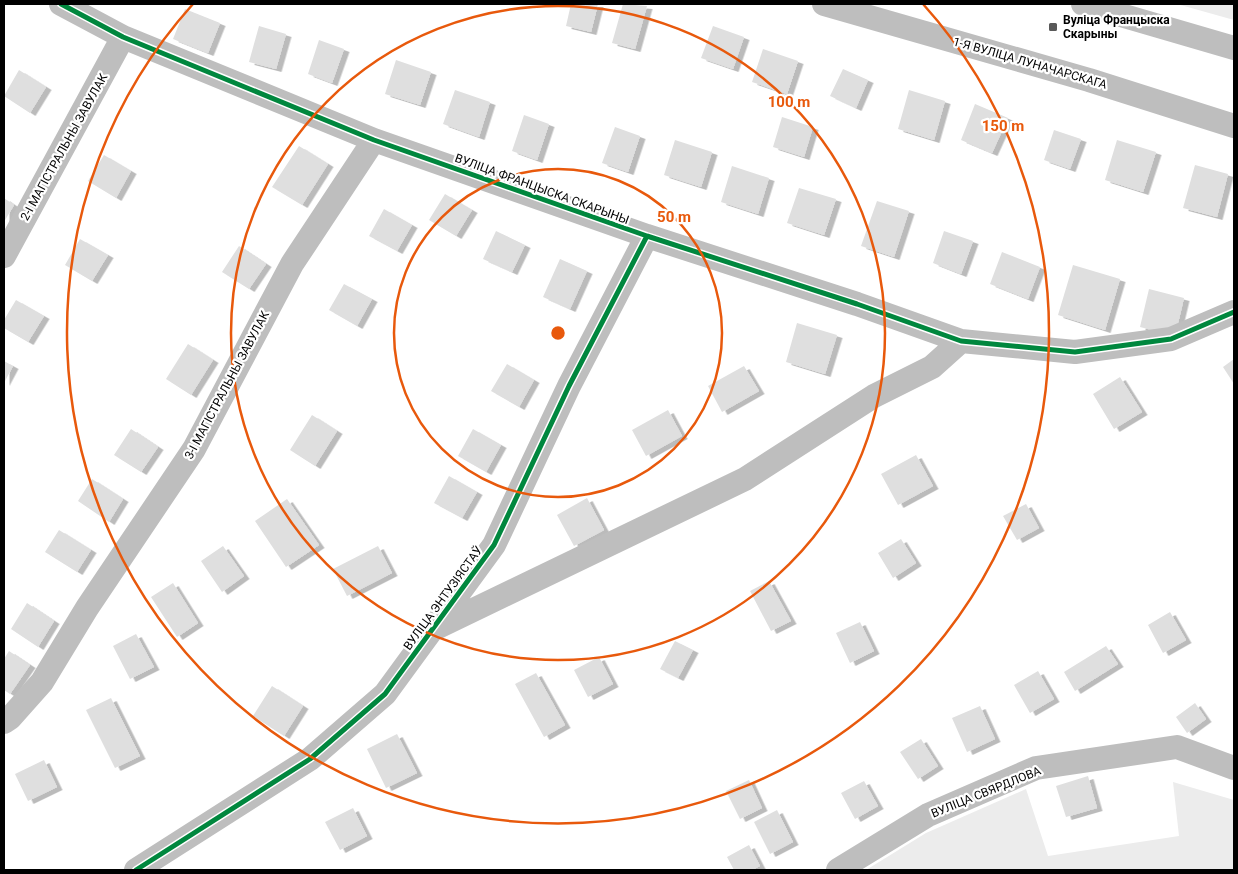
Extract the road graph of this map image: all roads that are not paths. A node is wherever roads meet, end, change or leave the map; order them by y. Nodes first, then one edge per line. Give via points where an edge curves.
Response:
1 (61, 4) edge
2 (824, 4) edge
3 (1083, 4) edge
4 (89, 11) edge
5 (123, 38) junction
6 (1234, 48) edge
7 (1234, 126) edge
8 (374, 140) junction
9 (647, 236) junction
10 (4, 256) edge
11 (1234, 312) edge
12 (961, 341) junction
13 (434, 628) junction
14 (4, 722) edge
15 (1234, 768) edge
16 (136, 870) edge
17 (838, 870) edge

1 - 4 street, ВУЛІЦА ФРАНЦЫСКА СКАРЫНЫ
2 - 7 street, 1-Я ВУЛІЦА ЛУНАЧАРСКАГА via 1089,80
3 - 6 street
4 - 5 street, ВУЛІЦА ФРАНЦЫСКА СКАРЫНЫ
5 - 8 street, ВУЛІЦА ФРАНЦЫСКА СКАРЫНЫ
5 - 10 street, 2-І МАГІСТРАЛЬНЫ ЗАВУЛАК
8 - 9 street, ВУЛІЦА ФРАНЦЫСКА СКАРЫНЫ
8 - 14 street, 3-І МАГІСТРАЛЬНЫ ЗАВУЛАК via 292,264 194,450 87,608 42,682
9 - 12 street, ВУЛІЦА ФРАНЦЫСКА СКАРЫНЫ
9 - 13 street, ВУЛІЦА ЭНТУЗІЯСТАЎ via 569,386 494,546
11 - 12 street, ВУЛІЦА ФРАНЦЫСКА СКАРЫНЫ via 1171,340 1075,352
12 - 13 street via 932,367 874,396 745,480
13 - 16 street, ВУЛІЦА ЭНТУЗІЯСТАЎ via 385,694 310,759
15 - 17 street, ВУЛІЦА СВЯРДЛОВА via 1177,747 1036,768 928,815

